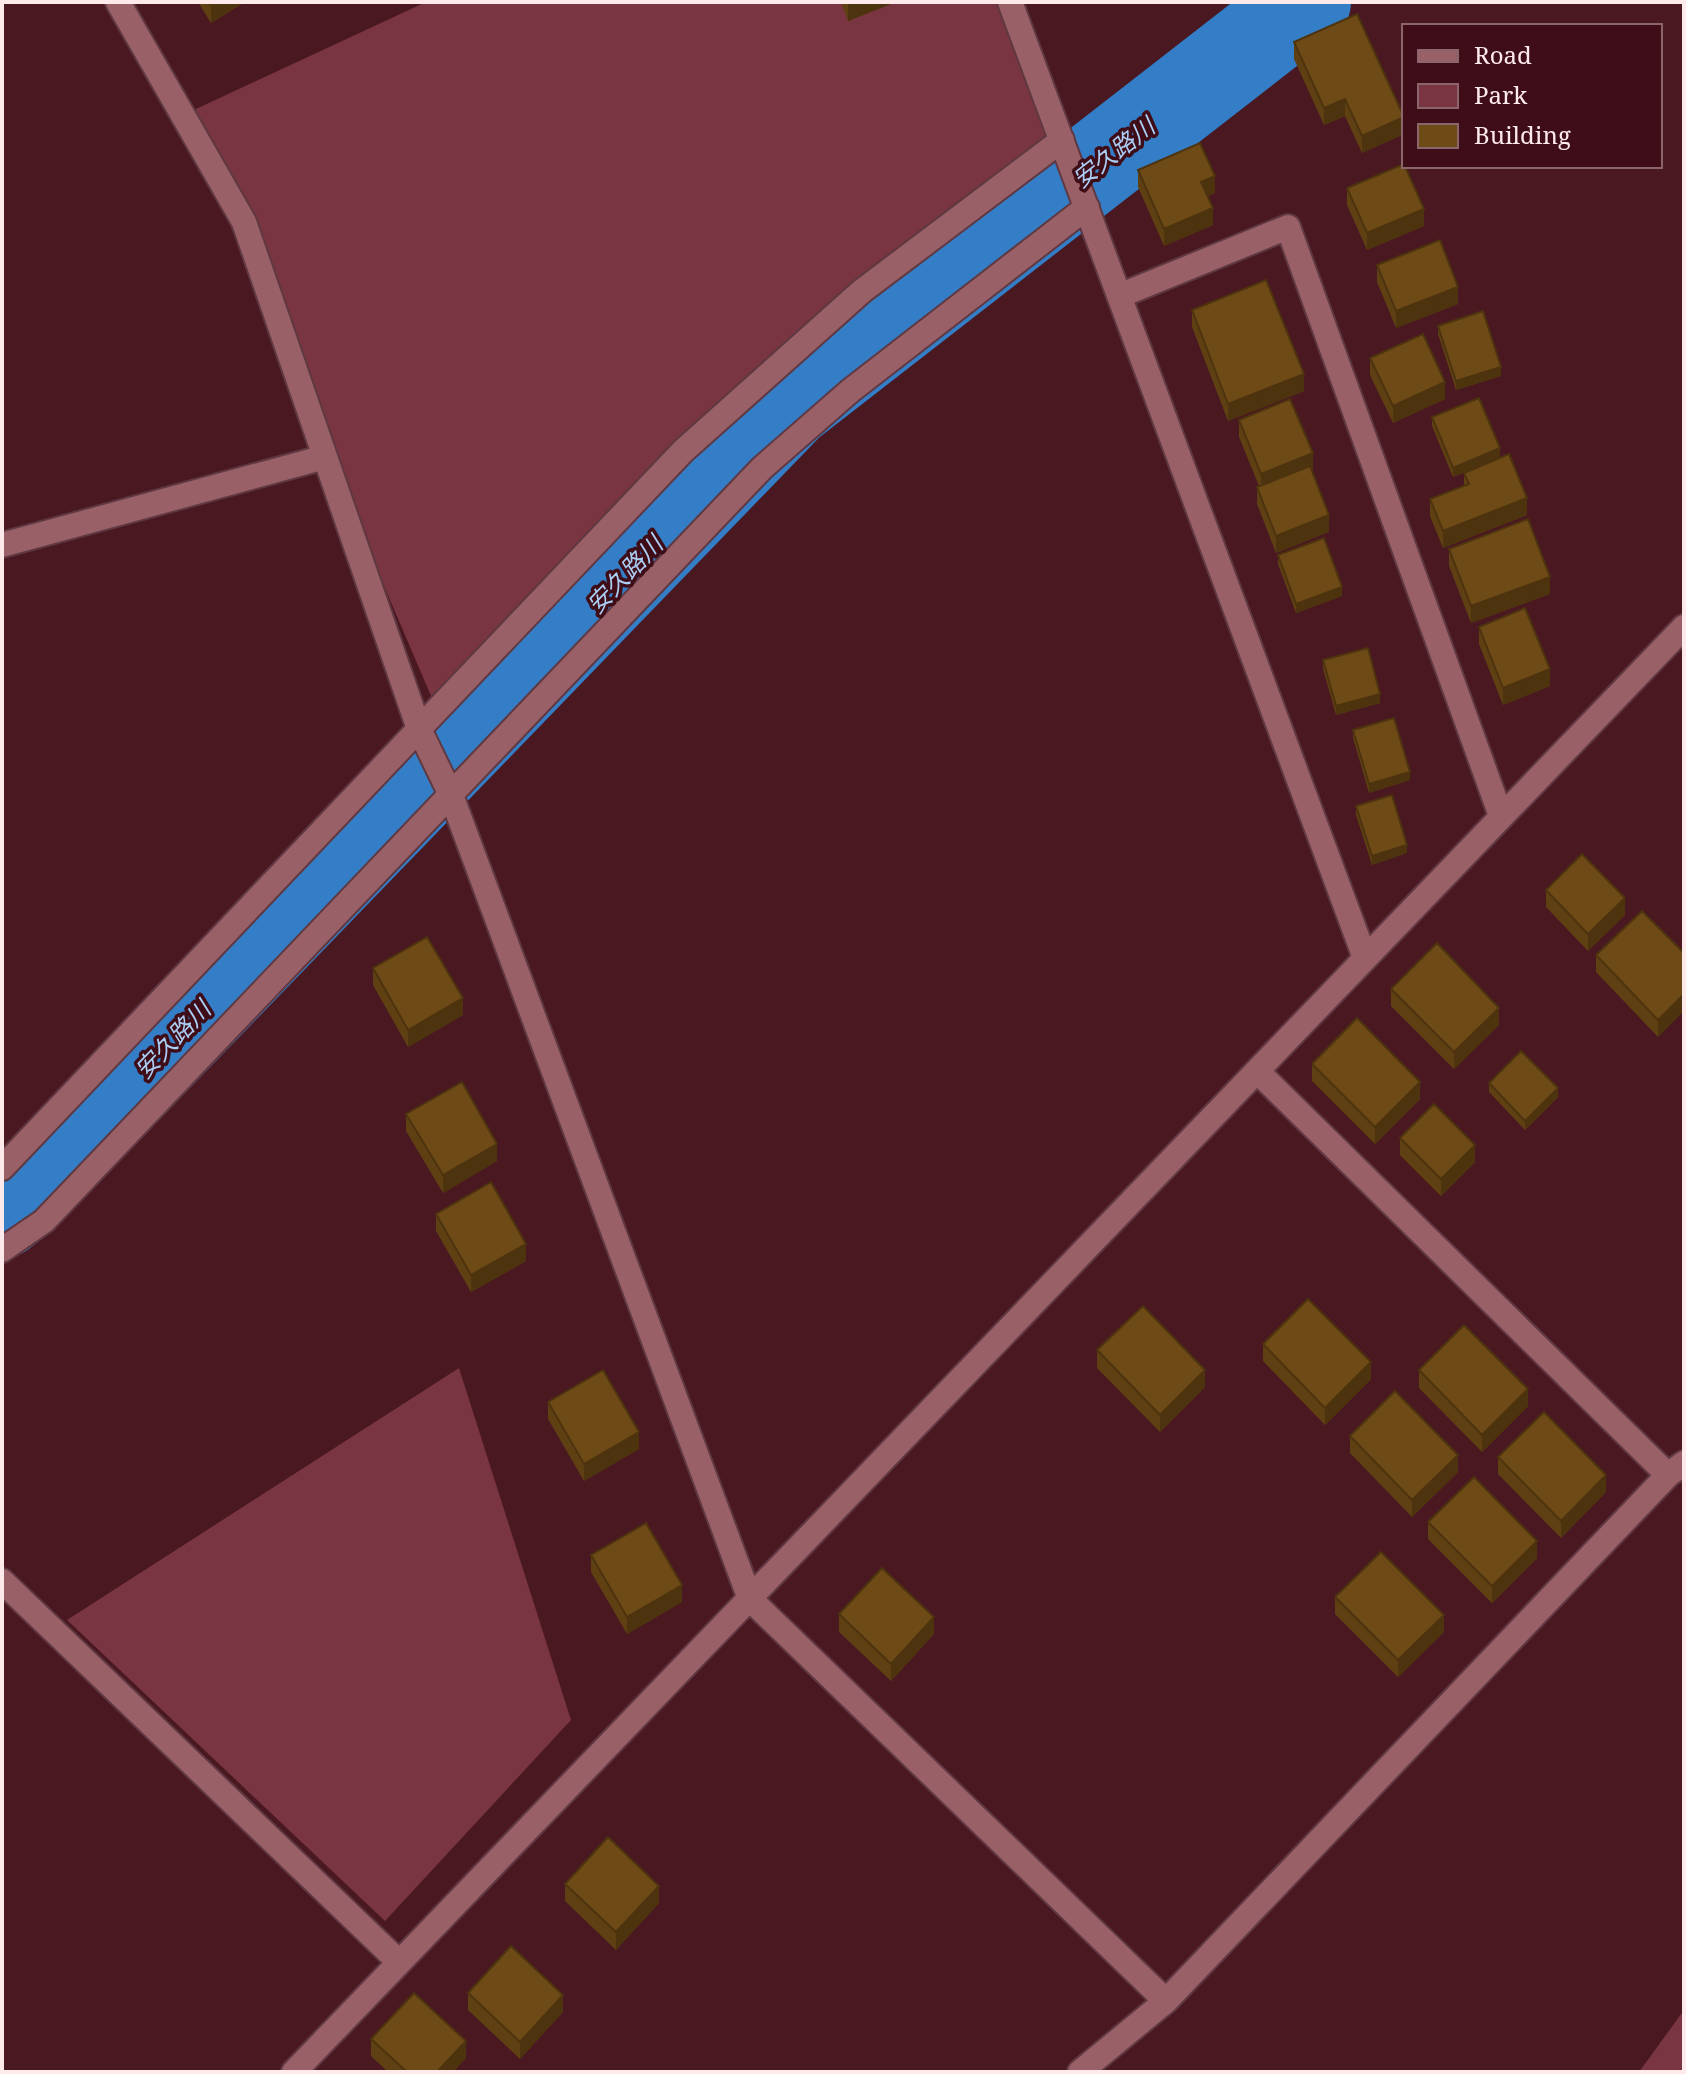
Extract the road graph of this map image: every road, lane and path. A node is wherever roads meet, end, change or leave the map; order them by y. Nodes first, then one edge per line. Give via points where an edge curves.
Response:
1 (118, 2) edge
2 (1010, 2) edge
3 (1062, 140) junction
4 (1087, 207) junction
5 (1119, 296) junction
6 (325, 457) junction
7 (2, 545) edge
8 (1684, 627) edge
9 (419, 729) junction
10 (451, 795) junction
11 (1501, 816) junction
12 (1365, 958) junction
13 (1257, 1071) junction
14 (2, 1168) edge
15 (2, 1250) edge
16 (1676, 1469) edge
17 (2, 1581) edge
18 (750, 1599) junction
19 (399, 1962) junction
20 (1166, 2001) junction
21 (294, 2072) edge
22 (1080, 2072) edge

1 - 6 street via 244,222
2 - 3 street
3 - 4 street
3 - 9 street via 862,291 683,451
4 - 5 street
4 - 10 street via 850,391 762,468
5 - 11 street via 1288,227
5 - 12 street
6 - 7 street
6 - 9 street
8 - 11 street
9 - 10 street
9 - 14 street
10 - 15 street via 44,1221
10 - 18 street
11 - 12 street
12 - 13 street
13 - 16 street
13 - 18 street
16 - 20 street
17 - 19 street
18 - 19 street
18 - 20 street
19 - 21 street
20 - 22 street

